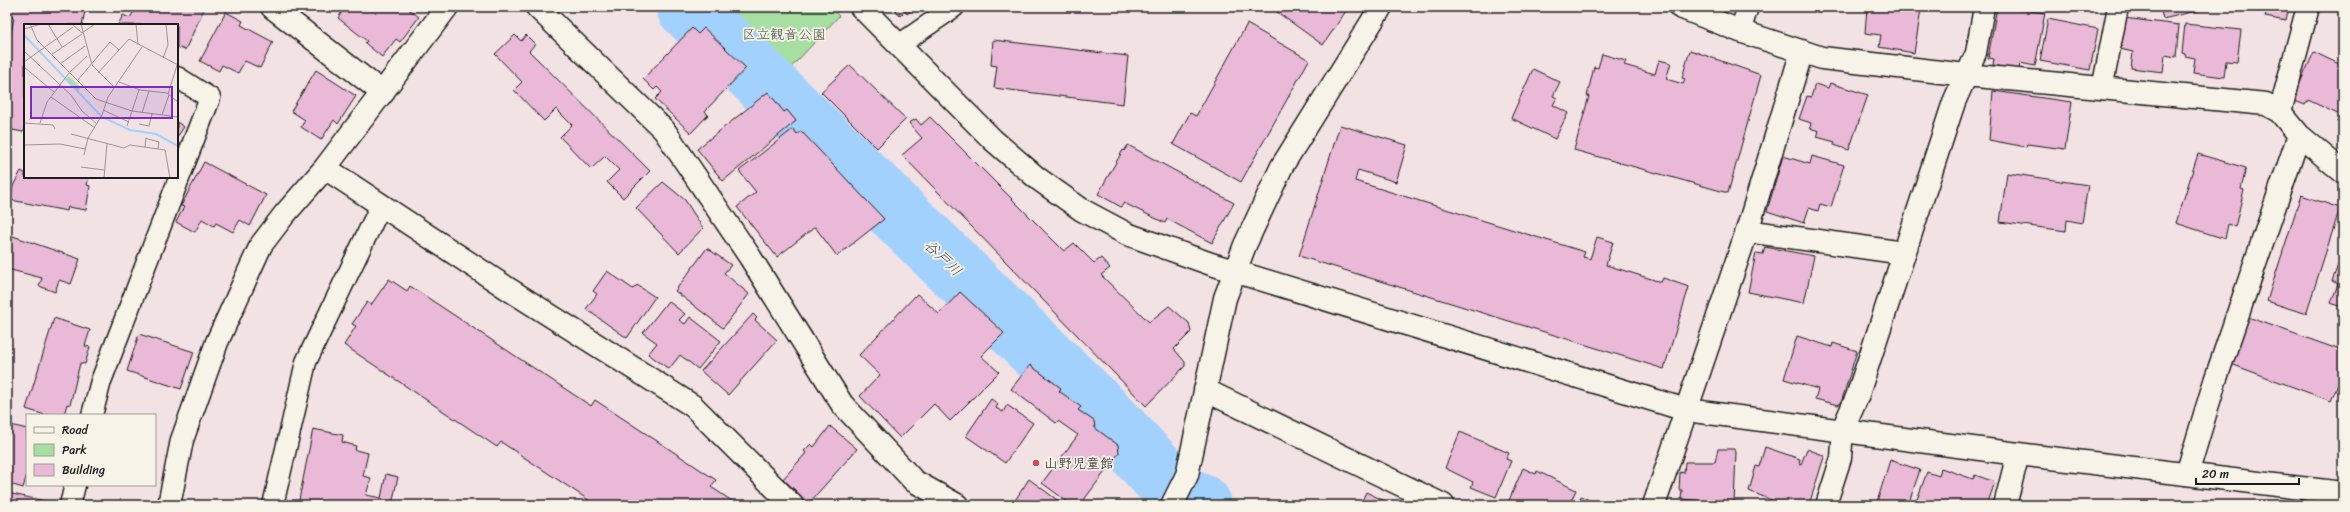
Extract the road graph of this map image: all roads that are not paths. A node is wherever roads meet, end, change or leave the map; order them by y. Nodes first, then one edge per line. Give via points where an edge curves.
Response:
1 (272, 7) edge
2 (447, 7) edge
3 (537, 7) edge
4 (861, 7) edge
5 (954, 7) edge
6 (1381, 7) edge
7 (1680, 7) edge
8 (1748, 7) edge
9 (1984, 7) edge
10 (2118, 7) edge
11 (2308, 7) edge
12 (1740, 31) junction
13 (899, 45) junction
14 (1802, 51) junction
15 (1966, 75) junction
16 (178, 78) edge
17 (2102, 89) junction
18 (383, 93) junction
19 (2280, 112) junction
20 (2299, 135) junction
21 (325, 168) junction
22 (2343, 172) edge
23 (381, 205) junction
24 (1747, 231) junction
25 (1904, 253) junction
26 (1234, 270) junction
27 (1205, 390) junction
28 (1686, 410) junction
29 (92, 414) edge
30 (1843, 429) junction
31 (2018, 454) junction
32 (2187, 474) junction
33 (75, 486) edge
34 (2343, 493) edge
35 (70, 505) edge
36 (169, 505) edge
37 (273, 505) edge
38 (792, 505) edge
39 (957, 505) edge
40 (1172, 505) edge
41 (1443, 505) edge
42 (1654, 505) edge
43 (1826, 505) edge
44 (2005, 505) edge

1 - 18 street
2 - 18 street
3 - 39 street via 664,130 750,257 842,404 914,481
4 - 13 street
5 - 13 lane
6 - 26 street via 1282,166
7 - 12 street
8 - 12 lane
9 - 15 lane via 1976,53
10 - 17 lane
11 - 19 street
12 - 14 street
13 - 26 street via 993,140 1037,178 1082,210 1127,234
14 - 15 street via 1822,58
14 - 24 street
15 - 17 street
15 - 25 street via 1954,102
16 - 29 lane via 210,98 101,381
17 - 19 street via 2266,104
18 - 21 street
19 - 20 street
20 - 22 street
20 - 32 street via 2214,381
21 - 23 street
21 - 36 street via 261,246 217,342 182,440
23 - 37 lane via 306,362
23 - 38 street via 693,406
24 - 25 street
24 - 28 street
25 - 30 street via 1857,397
26 - 27 street via 1225,298
26 - 28 street
27 - 40 street via 1187,475
27 - 41 street
28 - 30 street
28 - 42 street
30 - 31 street
30 - 43 lane via 1841,458
31 - 32 street
31 - 44 street
32 - 34 street
33 - 35 lane

